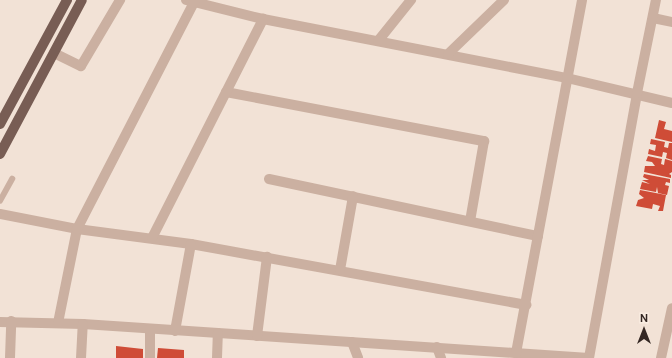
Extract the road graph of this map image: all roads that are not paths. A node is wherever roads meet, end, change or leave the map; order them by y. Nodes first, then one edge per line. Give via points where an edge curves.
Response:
1 (67, 0) edge
2 (82, 0) edge
3 (120, 0) edge
4 (411, 0) edge
5 (504, 0) edge
6 (582, 0) edge
7 (656, 0) edge
8 (191, 1) edge
9 (653, 18) junction
10 (263, 20) junction
11 (672, 22) edge
12 (378, 41) junction
13 (54, 54) junction
14 (448, 54) junction
15 (568, 78) junction
16 (226, 92) junction
17 (637, 93) junction
18 (672, 103) edge
19 (1, 118) edge
20 (16, 123) junction
21 (0, 154) edge
22 (12, 179) dead end
23 (269, 179) dead end
24 (353, 196) junction
25 (0, 201) edge
26 (0, 214) edge
27 (470, 221) junction
28 (77, 229) junction
29 (538, 236) junction
30 (152, 238) junction
31 (191, 244) junction
32 (267, 257) junction
33 (340, 270) junction
34 (526, 305) junction
35 (672, 308) edge
36 (671, 320) edge
37 (11, 321) junction
38 (0, 322) edge
39 (58, 323) junction
40 (83, 324) junction
41 (150, 329) junction
42 (175, 331) junction
43 (218, 333) junction
44 (257, 336) junction
45 (352, 342) junction
46 (438, 347) junction
47 (516, 353) junction
48 (10, 358) edge
49 (81, 358) edge
50 (150, 358) edge
51 (217, 358) edge
52 (358, 358) edge
53 (441, 358) edge
54 (589, 358) edge
55 (661, 358) edge

1 - 19 main road
2 - 13 main road
3 - 13 street via 81,66
4 - 12 street
5 - 14 street
6 - 15 street
7 - 9 street
8 - 10 street
8 - 28 street
9 - 11 street
9 - 17 street
10 - 12 street
10 - 16 street
12 - 14 street
13 - 20 main road
14 - 15 street
15 - 17 street
15 - 29 street
16 - 27 street via 484,141
16 - 30 street
17 - 18 street
17 - 54 street
19 - 20 street
20 - 21 main road
22 - 25 lane
23 - 24 street
24 - 27 street
24 - 33 street
26 - 28 street
27 - 29 street
28 - 30 street
28 - 39 street
29 - 34 street
30 - 31 street
31 - 32 street
31 - 42 street
32 - 33 street
32 - 44 street
33 - 34 street
34 - 47 street
35 - 36 street
36 - 55 street
37 - 38 street
37 - 39 street
37 - 48 street
39 - 40 street
40 - 41 street
40 - 49 street
41 - 42 street
41 - 50 street
42 - 43 street
43 - 44 street
43 - 51 street
44 - 45 street
45 - 46 street
45 - 52 street
46 - 47 street
46 - 53 street
47 - 54 street

